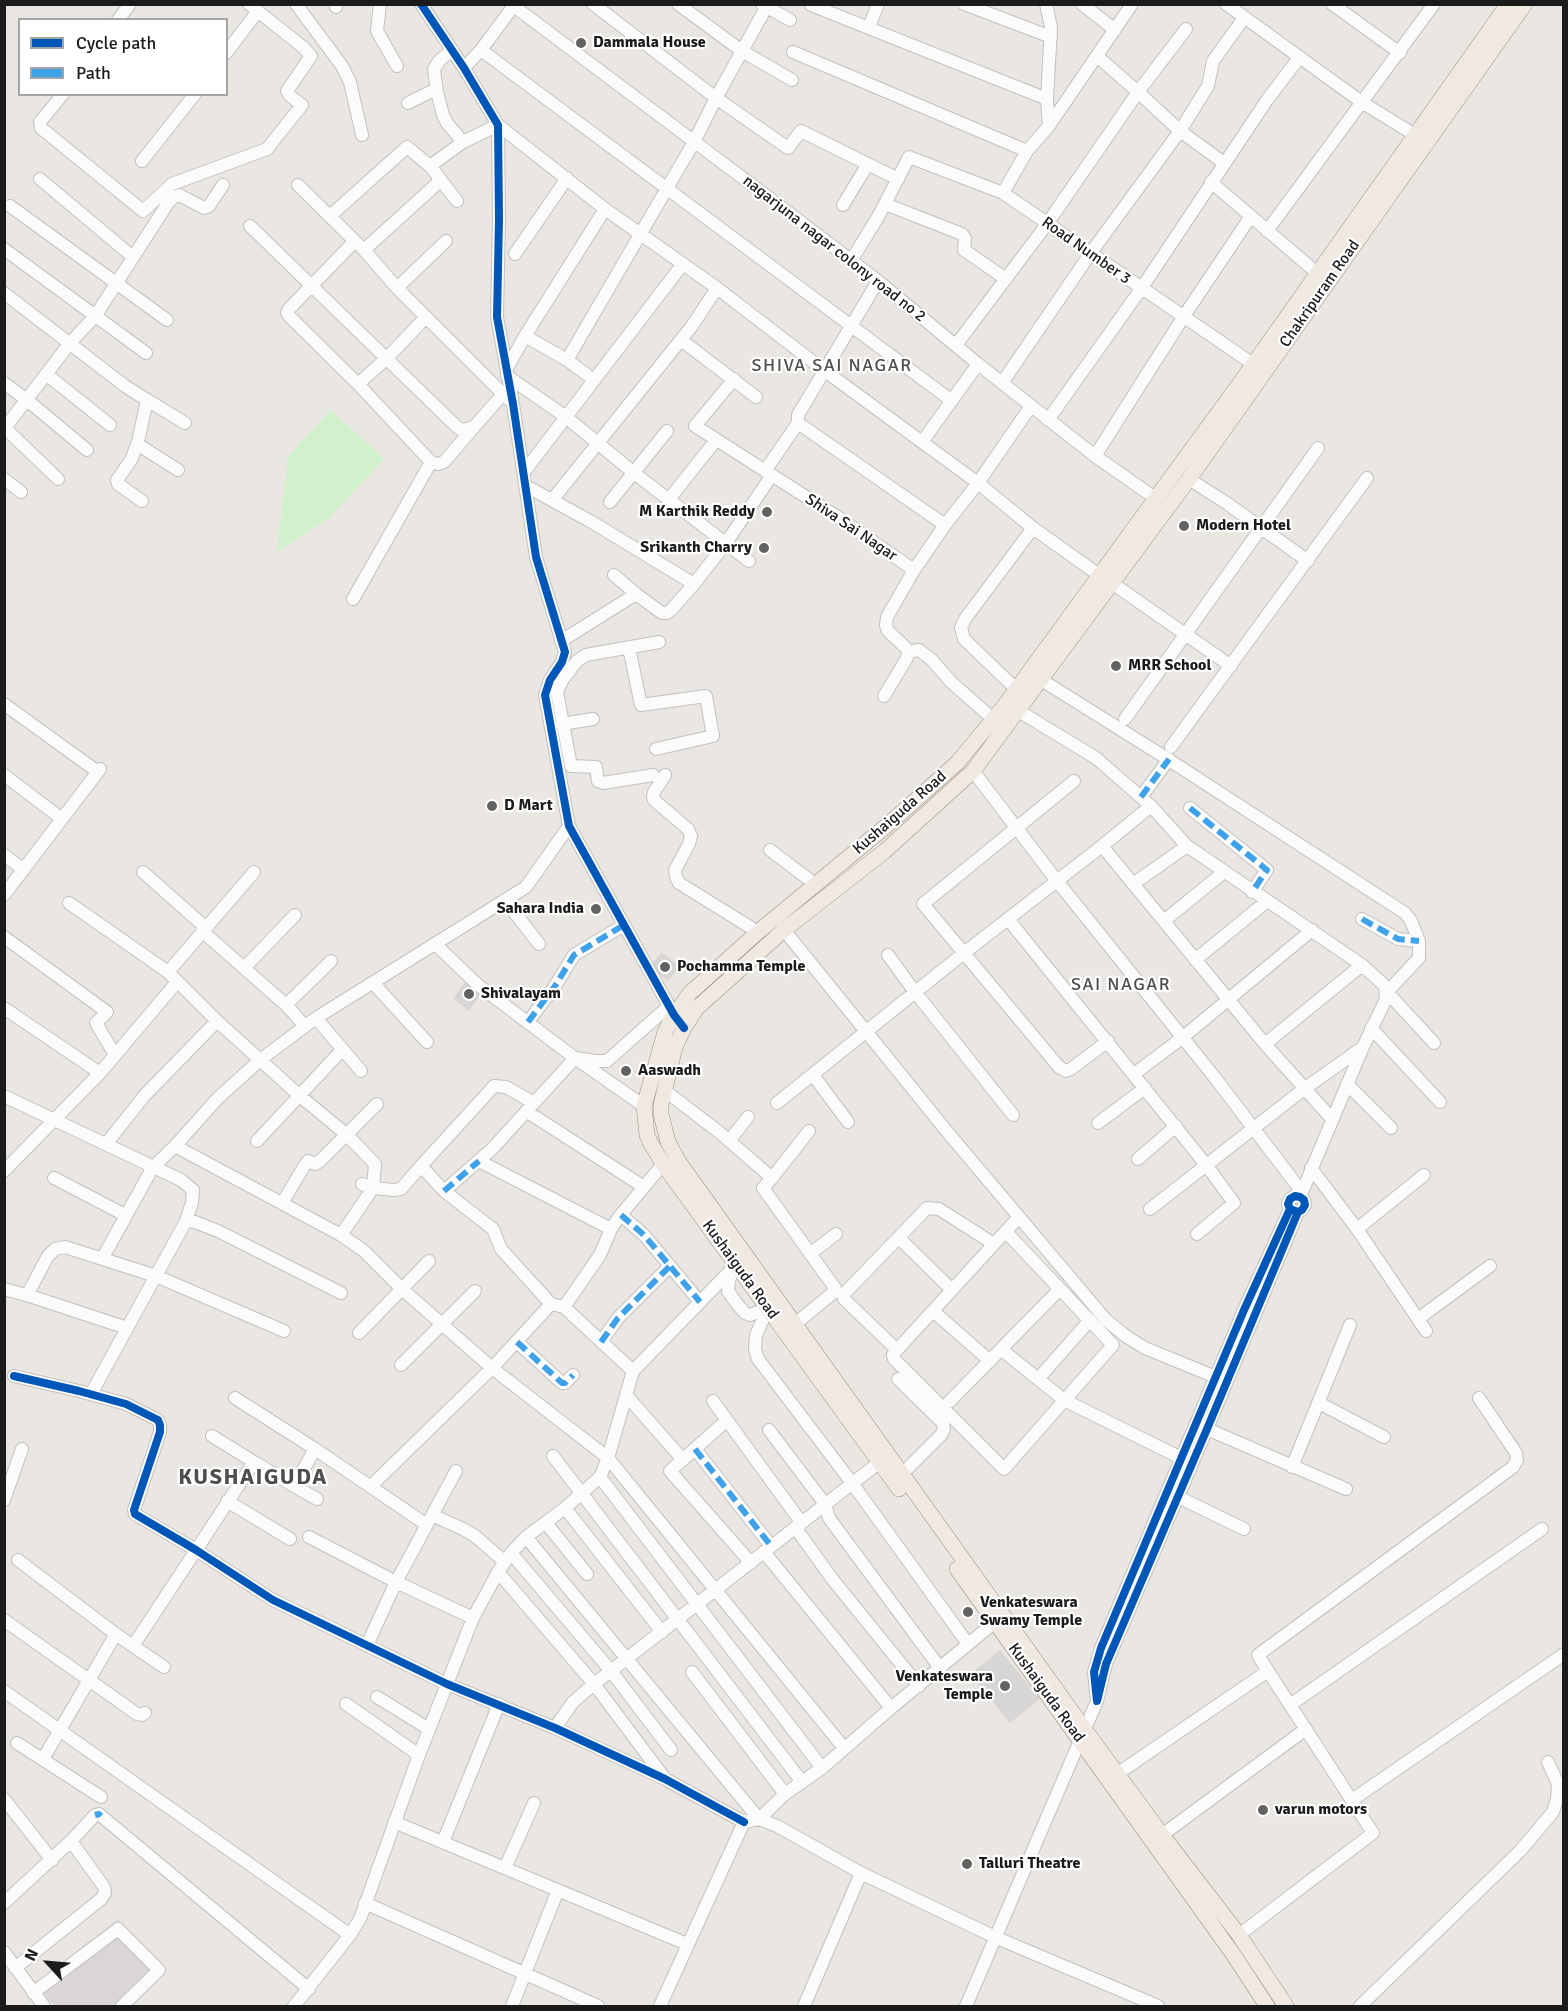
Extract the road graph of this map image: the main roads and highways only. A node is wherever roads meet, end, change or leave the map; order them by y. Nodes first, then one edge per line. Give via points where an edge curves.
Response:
1 (1508, 4) edge
2 (1525, 4) edge
3 (1230, 409) junction
4 (1106, 579) junction
5 (884, 1459) junction
6 (1083, 1736) junction
7 (1267, 2007) edge
8 (1286, 2007) edge

1 - 3 main road, Chakripuram Road via 1253,364
2 - 3 main road, Chakripuram Road
3 - 4 main road, Chakripuram Road via 1155,498
3 - 4 main road, Chakripuram Road via 1189,479
4 - 5 main road, Kushaiguda Road via 973,771 885,851 784,930 697,1008 675,1047 664,1090 661,1114 668,1142 679,1162 795,1324
4 - 5 main road, Kushaiguda Road via 957,764 671,1011 644,1106 647,1135 663,1164
5 - 6 main road, Kushaiguda Road via 995,1622
5 - 6 main road, Kushaiguda Road via 902,1474
6 - 7 main road, Kushaiguda Road
6 - 8 main road, Kushaiguda Road via 1117,1774 1239,1935

